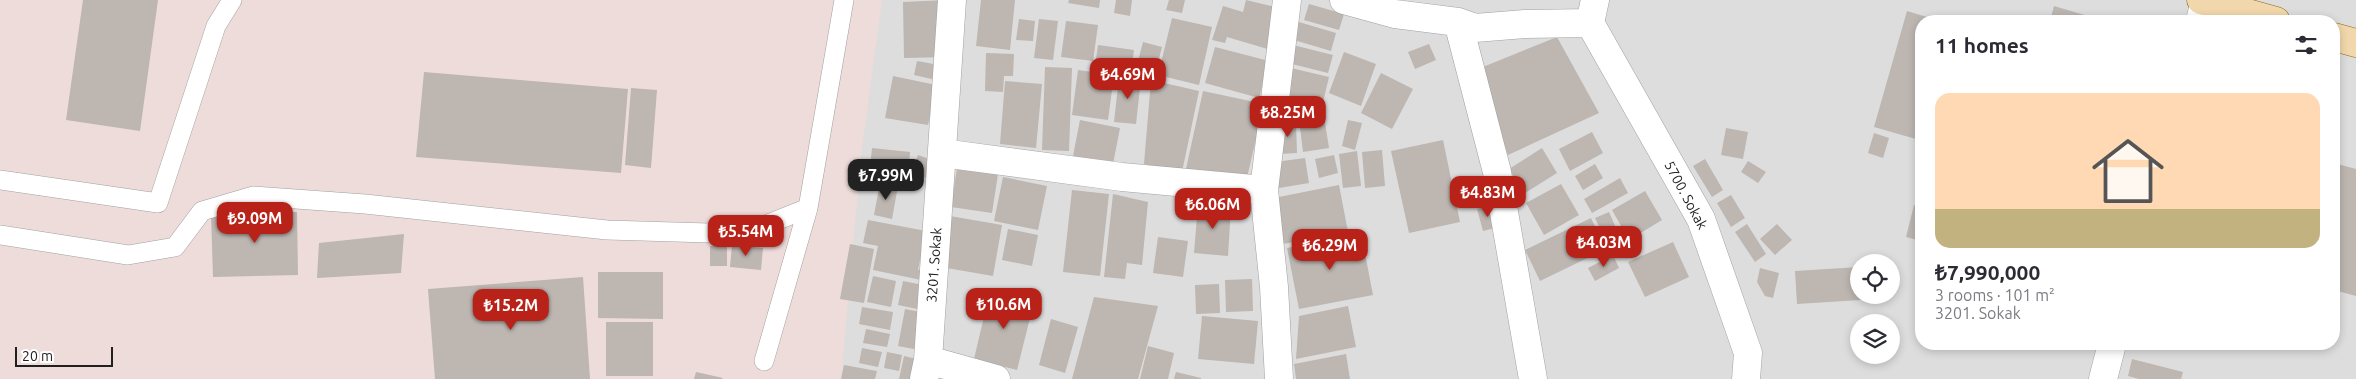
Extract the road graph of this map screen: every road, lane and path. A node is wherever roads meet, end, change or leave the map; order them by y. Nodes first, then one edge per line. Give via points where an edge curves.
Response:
1 (232, 0) edge
2 (844, 0) edge
3 (952, 0) edge
4 (1288, 0) edge
5 (1344, 0) edge
6 (2202, 8) edge
7 (1592, 11) edge
8 (2242, 15) edge
9 (1458, 22) junction
10 (2340, 39) edge
11 (2356, 43) edge
12 (942, 152) junction
13 (0, 180) edge
14 (1264, 190) junction
15 (808, 208) junction
16 (0, 235) edge
17 (2110, 350) edge
18 (764, 361) dead end
19 (926, 369) edge
20 (996, 379) edge
21 (1279, 379) edge
22 (1533, 379) edge
23 (1746, 379) edge
24 (2102, 379) edge

1 - 13 lane via 216,26 158,203
2 - 15 lane
3 - 12 street, 3201. Sokak
4 - 14 street
5 - 9 street, 5700. Sokak via 1395,14
6 - 8 main road
7 - 9 street, 5700. Sokak via 1525,24 1476,28
7 - 23 street, 5700. Sokak via 1702,219 1748,353
9 - 22 street via 1497,172
10 - 11 main road
12 - 14 street via 1122,178
12 - 19 street, 3201. Sokak
14 - 21 street
15 - 16 lane via 743,234 607,230 365,204 253,196 202,211 176,247 128,256
15 - 18 lane
17 - 24 street
19 - 20 street

